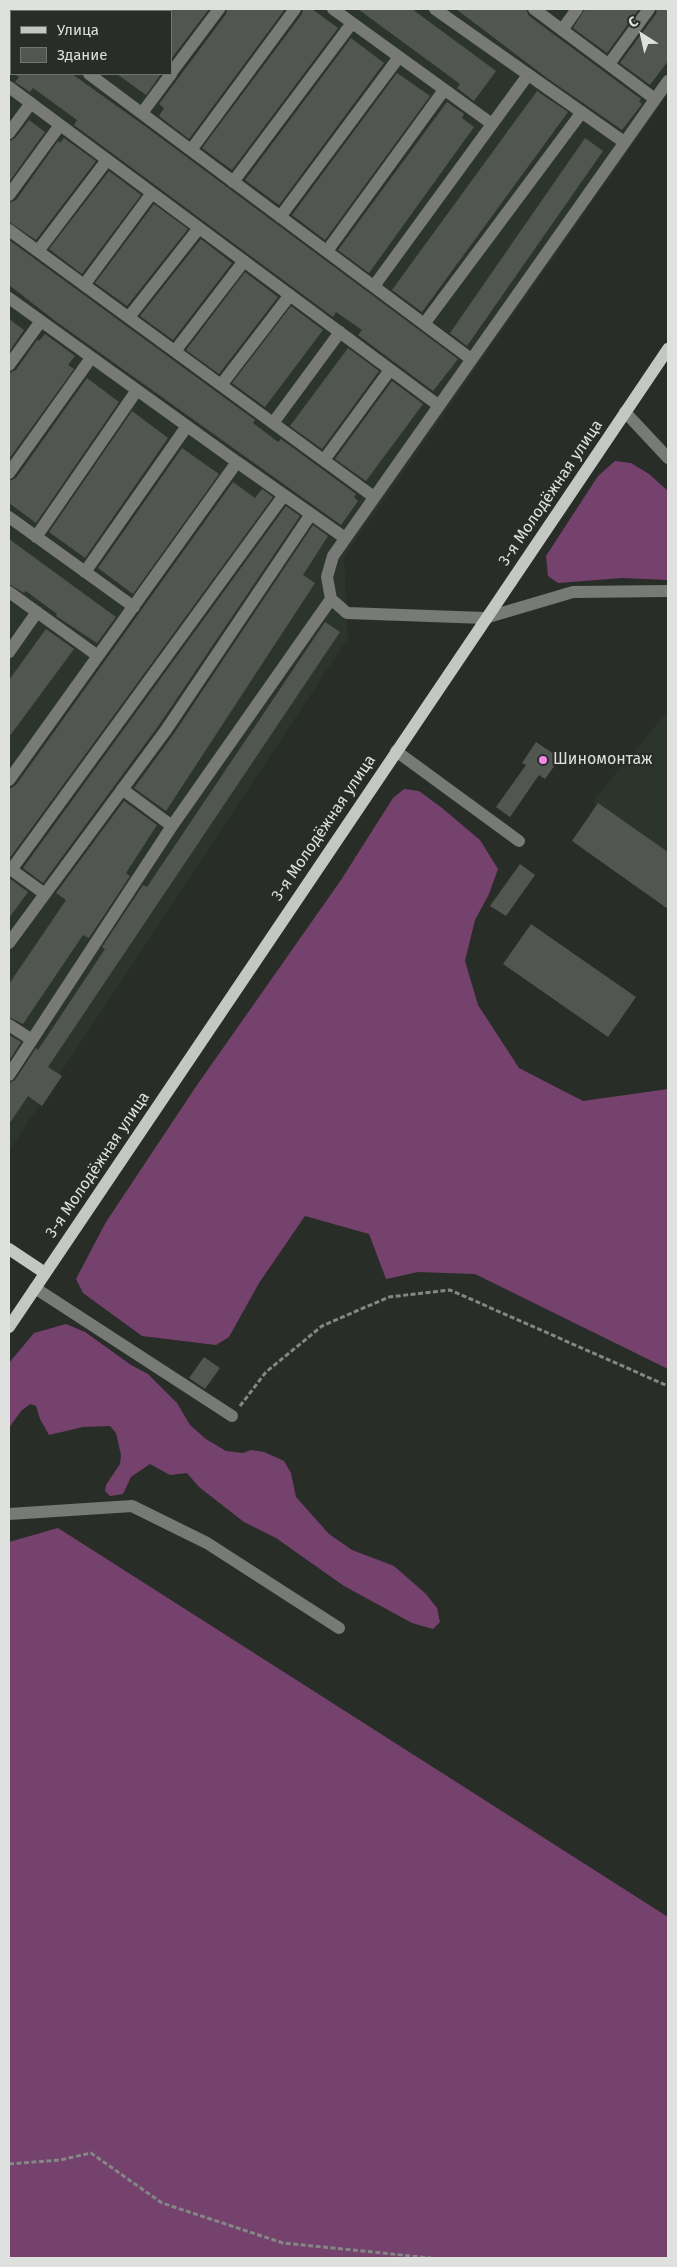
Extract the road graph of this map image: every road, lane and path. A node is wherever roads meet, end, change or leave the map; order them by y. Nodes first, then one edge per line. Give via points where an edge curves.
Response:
1 (219, 9) edge
2 (294, 9) edge
3 (332, 9) edge
4 (435, 9) edge
5 (534, 9) edge
6 (577, 9) edge
7 (649, 9) edge
8 (352, 23) junction
9 (562, 30) junction
10 (399, 57) junction
11 (609, 64) junction
12 (172, 72) edge
13 (528, 74) junction
14 (91, 75) edge
15 (170, 75) edge
16 (668, 81) edge
17 (9, 87) edge
18 (444, 90) junction
19 (655, 99) junction
20 (31, 104) junction
21 (582, 112) junction
22 (142, 113) junction
23 (492, 124) junction
24 (60, 125) junction
25 (9, 133) edge
26 (624, 142) junction
27 (191, 150) junction
28 (107, 160) junction
29 (233, 182) junction
30 (152, 193) junction
31 (9, 195) edge
32 (280, 217) junction
33 (199, 228) junction
34 (9, 230) edge
35 (38, 251) junction
36 (327, 251) junction
37 (244, 261) junction
38 (84, 286) junction
39 (374, 286) junction
40 (290, 295) junction
41 (9, 298) edge
42 (128, 317) junction
43 (41, 321) junction
44 (424, 324) junction
45 (340, 332) junction
46 (668, 349) edge
47 (174, 351) junction
48 (91, 358) junction
49 (471, 359) junction
50 (9, 366) edge
51 (390, 370) junction
52 (221, 385) junction
53 (137, 390) junction
54 (438, 405) junction
55 (625, 412) junction
56 (273, 423) junction
57 (187, 426) junction
58 (668, 458) edge
59 (324, 460) junction
60 (237, 462) junction
61 (9, 473) edge
62 (284, 495) junction
63 (374, 497) junction
64 (311, 514) junction
65 (9, 517) edge
66 (36, 537) junction
67 (345, 538) junction
68 (85, 572) junction
69 (668, 590) edge
70 (9, 592) edge
71 (331, 599) junction
72 (134, 607) junction
73 (36, 612) junction
74 (485, 618) junction
75 (9, 652) edge
76 (98, 656) junction
77 (396, 751) junction
78 (9, 780) edge
79 (122, 789) junction
80 (172, 826) junction
81 (519, 842) dead end
82 (10, 869) edge
83 (45, 894) junction
84 (9, 943) edge
85 (9, 1025) edge
86 (32, 1040) junction
87 (9, 1075) edge
88 (9, 1249) edge
89 (45, 1273) junction
90 (35, 1288) junction
91 (9, 1327) edge
92 (668, 1386) edge
93 (232, 1416) joint
94 (9, 1514) edge
95 (339, 1628) dead end
96 (9, 2164) edge
97 (431, 2258) edge

1 - 12 street
2 - 27 street
3 - 8 street
4 - 13 street
5 - 9 street
6 - 9 street
7 - 11 street
8 - 10 street
8 - 29 street
9 - 11 street
10 - 18 street
10 - 32 street
11 - 19 street
13 - 21 street
13 - 23 street
14 - 22 street
15 - 22 street
16 - 19 street
17 - 20 street
18 - 23 street
18 - 36 street
19 - 26 street
20 - 24 street
20 - 25 street
21 - 26 street
21 - 44 street
22 - 27 street
23 - 39 street
24 - 28 street
24 - 31 street
26 - 49 street
27 - 29 street
28 - 30 street
28 - 35 street
29 - 32 street
30 - 33 street
30 - 38 street
32 - 36 street
33 - 37 street
33 - 42 street
34 - 35 street
35 - 38 street
36 - 39 street
37 - 40 street
37 - 47 street
38 - 42 street
39 - 44 street
40 - 45 street
40 - 52 street
41 - 43 street
42 - 47 street
43 - 48 street
43 - 50 street
44 - 49 street
45 - 51 street
45 - 56 street
46 - 55 main road, 3-я Молодёжная улица
47 - 52 street
48 - 53 street
48 - 61 street
49 - 54 street
51 - 54 street
51 - 59 street
52 - 56 street
53 - 57 street
53 - 66 street
54 - 63 street
55 - 58 street
55 - 74 main road, 3-я Молодёжная улица
56 - 59 street
57 - 60 street
57 - 68 street
59 - 63 street
60 - 62 street
60 - 72 street
62 - 64 street
62 - 82 street
63 - 67 street
64 - 67 street
64 - 79 street via 166,730
65 - 66 street
66 - 68 street
67 - 71 street via 332,556 327,577
68 - 72 street
69 - 74 street via 573,592
70 - 73 street
71 - 74 street via 347,613
71 - 80 street
72 - 76 street
73 - 75 street
73 - 76 street
74 - 77 main road, 3-я Молодёжная улица
76 - 78 street
77 - 81 street
77 - 89 main road, 3-я Молодёжная улица
79 - 80 street
79 - 83 street
80 - 86 street
82 - 83 street
83 - 84 street
85 - 86 street
86 - 87 street
88 - 89 main road
89 - 90 main road, 3-я Молодёжная улица
90 - 91 main road, 3-я Молодёжная улица
90 - 93 street
92 - 93 path via 450,1290 389,1297 322,1326 266,1372
94 - 95 street via 132,1506 207,1543
96 - 97 path via 60,2160 91,2153 162,2203 284,2243

